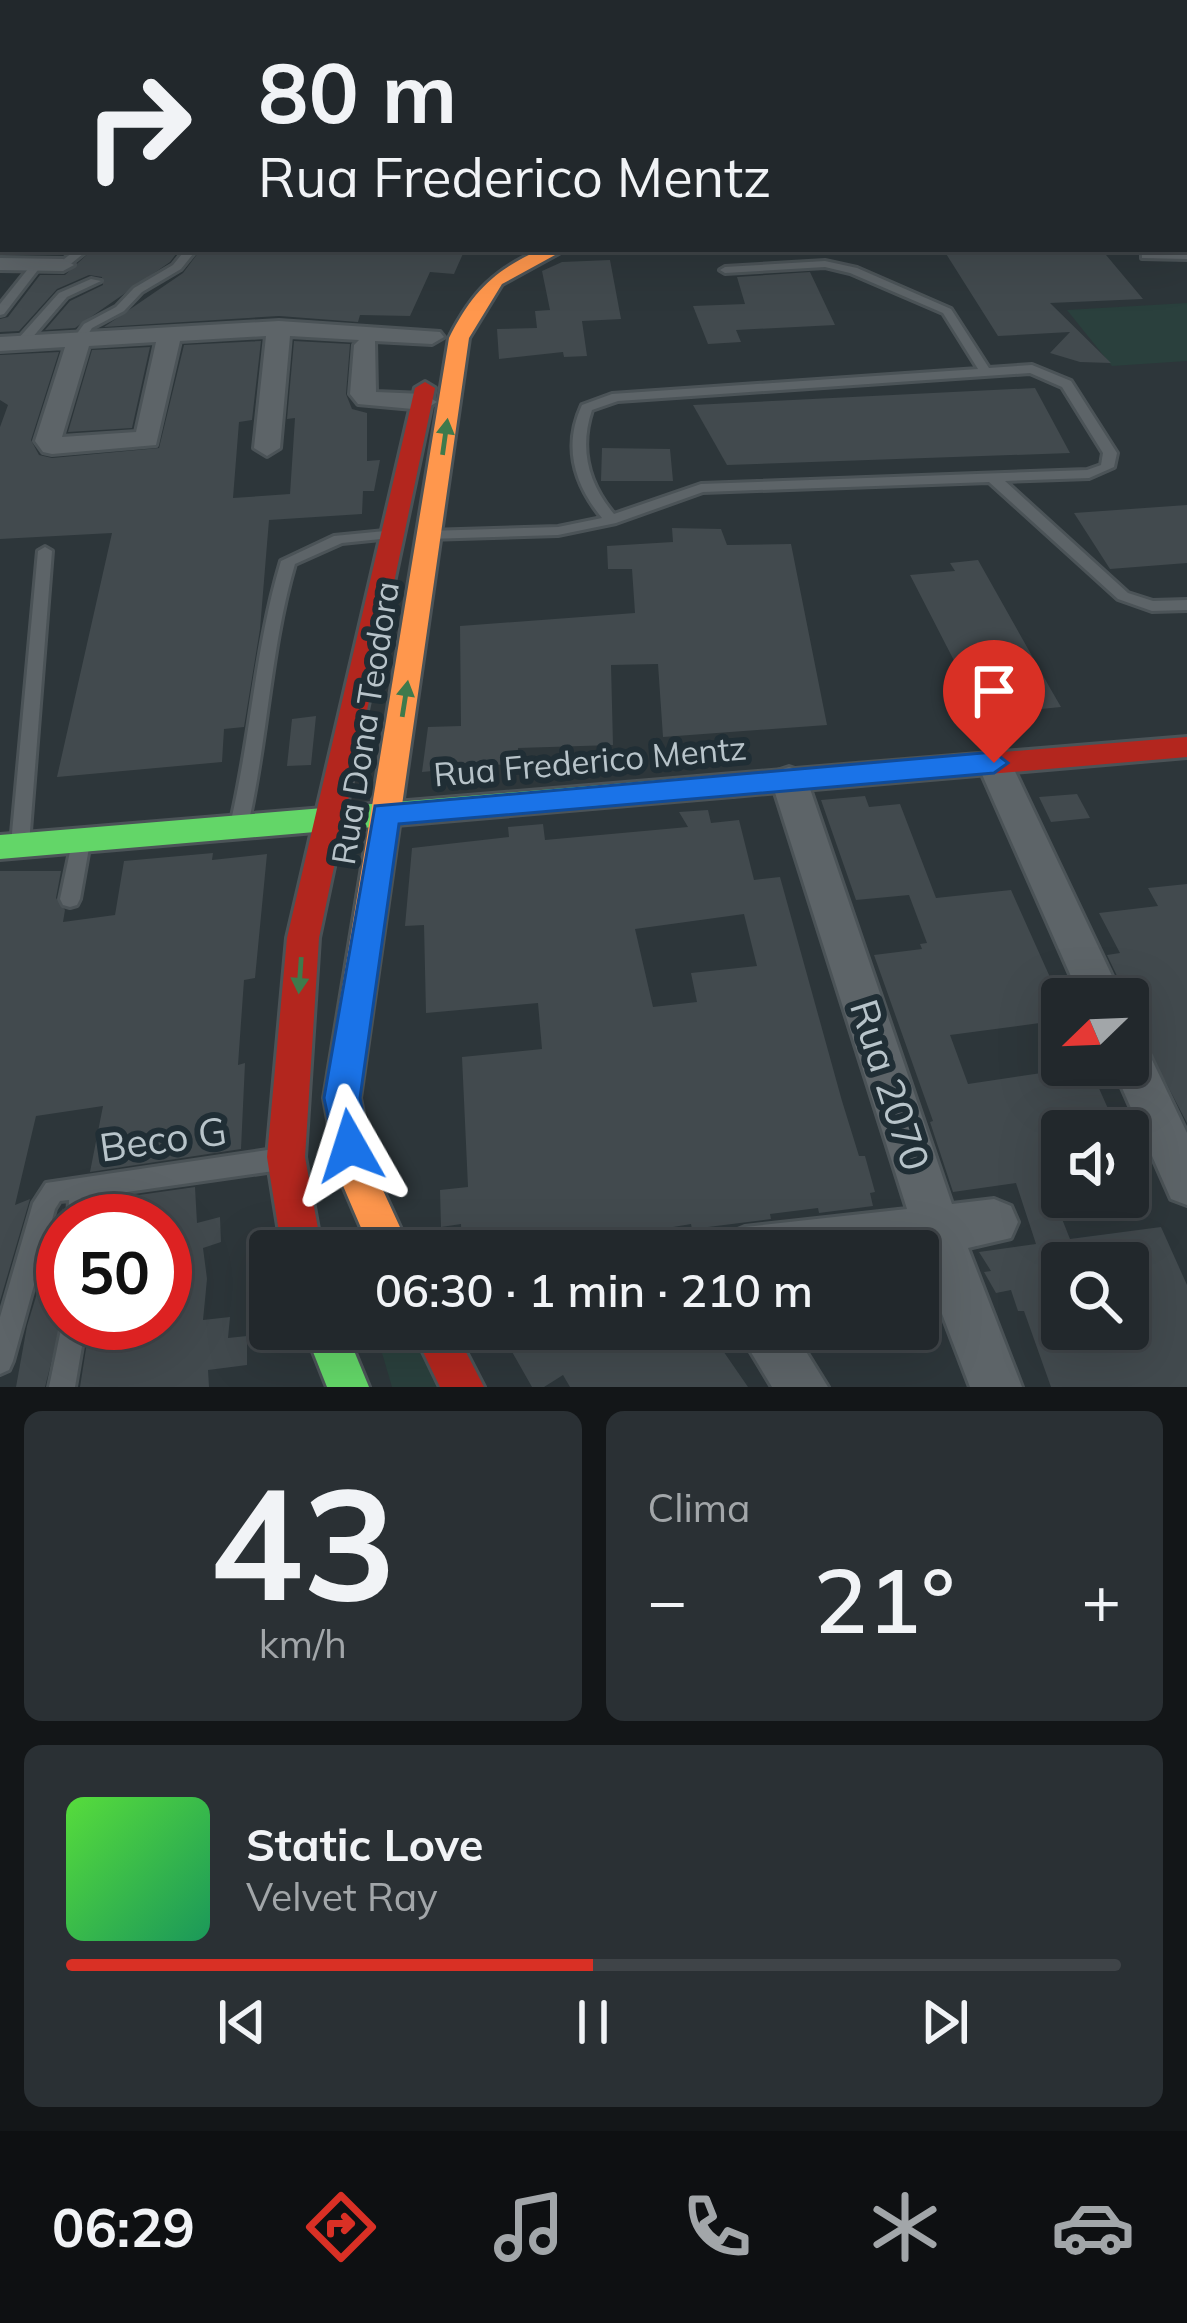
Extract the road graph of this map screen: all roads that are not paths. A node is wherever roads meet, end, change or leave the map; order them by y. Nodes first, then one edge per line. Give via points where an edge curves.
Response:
1 (80, 252) edge
2 (190, 252) edge
3 (515, 252) edge
4 (550, 252) edge
5 (1146, 256) dead end
6 (1187, 256) edge
7 (0, 264) edge
8 (63, 265) joint
9 (36, 266) junction
10 (724, 270) dead end
11 (95, 281) dead end
12 (0, 312) edge
13 (279, 328) junction
14 (170, 334) junction
15 (431, 337) junction
16 (79, 339) junction
17 (10, 344) edge
18 (366, 345) dead end
19 (985, 371) junction
20 (424, 402) junction
21 (267, 448) dead end
22 (993, 478) junction
23 (611, 520) junction
24 (389, 534) junction
25 (432, 536) junction
26 (45, 551) dead end
27 (1187, 605) edge
28 (1187, 746) edge
29 (994, 763) junction
30 (789, 780) junction
31 (386, 814) junction
32 (329, 819) junction
33 (238, 826) junction
34 (82, 840) junction
35 (10, 846) edge
36 (70, 899) dead end
37 (337, 923) junction
38 (1092, 978) edge
39 (1143, 1086) edge
40 (286, 1157) junction
41 (1187, 1183) edge
42 (81, 1187) junction
43 (81, 1194) edge
44 (994, 1222) dead end
45 (298, 1230) edge
46 (382, 1230) edge
47 (938, 1230) joint
48 (939, 1233) edge
49 (69, 1350) edge
50 (333, 1350) edge
51 (444, 1350) edge
52 (776, 1350) edge
53 (0, 1361) edge
54 (62, 1387) edge
55 (348, 1387) edge
56 (464, 1387) edge
57 (802, 1387) edge
58 (996, 1387) edge

1 - 8 lane
2 - 16 lane
3 - 15 main road, Rua Dona Teodora via 466,278
25 -> 4 main road, Rua Dona Teodora via 459,338 480,294 502,272
5 - 6 lane
7 - 9 street
8 - 9 street
9 - 12 lane
10 - 19 lane via 853,270 947,311
11 - 17 lane via 63,295
13 - 14 street
13 - 15 street
13 - 21 street
14 - 16 street
14 - 16 street via 149,436 52,446
15 - 20 main road, Rua Dona Teodora
16 - 17 street
18 - 20 street via 362,394
19 - 22 lane via 1032,369 1067,384 1111,461 1088,474
19 - 23 lane via 603,399 582,415 577,458
20 - 24 main road, Rua Dona Teodora
22 - 23 lane via 701,488
22 - 27 lane via 1123,596
23 - 25 lane via 558,531
24 - 25 lane
24 - 32 main road, Rua Dona Teodora
24 - 33 lane via 339,539 288,560 272,607 251,782
31 -> 25 main road, Rua Dona Teodora
26 - 35 lane
28 - 29 main road, Rua Frederico Mentz
29 - 30 main road, Rua Frederico Mentz
29 - 38 street
30 - 31 main road, Rua Frederico Mentz
30 - 47 street, Rua 2070
31 - 32 main road, Rua Frederico Mentz
31 - 37 main road, Rua Dona Teodora
32 - 33 main road, Rua Frederico Mentz
32 - 37 main road, Rua Dona Teodora
33 - 34 main road, Rua Frederico Mentz
34 - 35 main road, Rua Frederico Mentz
34 - 36 lane
37 -> 40 main road, Rua Dona Teodora
37 - 46 main road, Rua Dona Teodora via 342,1098 357,1174
39 - 41 street
40 - 42 lane, Beco G
40 - 45 main road, Rua Dona Teodora
42 - 43 lane
42 - 53 lane, Beco G via 50,1194
44 - 47 street
48 - 58 street, Rua 2070
49 - 54 lane
50 - 55 main road
51 - 56 main road
52 - 57 street

